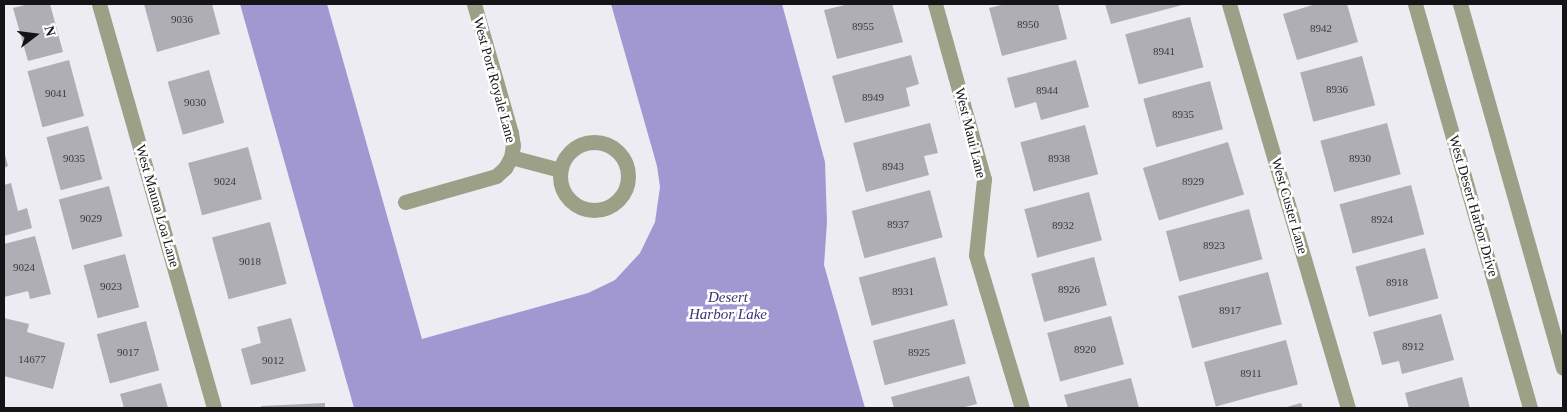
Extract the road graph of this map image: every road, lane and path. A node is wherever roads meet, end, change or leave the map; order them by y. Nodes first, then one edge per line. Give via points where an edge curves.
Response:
1 (100, 4) edge
2 (474, 4) edge
3 (935, 4) edge
4 (1229, 4) edge
5 (1415, 4) edge
6 (1460, 4) edge
7 (511, 157) junction
8 (560, 170) junction
9 (406, 202) dead end
10 (1563, 368) edge
11 (214, 408) edge
12 (1022, 408) edge
13 (1348, 408) edge
14 (1530, 408) edge

1 - 11 street, West Mauna Loa Lane
2 - 7 street, West Port Royale Lane via 511,133
3 - 12 street, West Maui Lane via 984,179 976,255
4 - 13 street, West Custer Lane
5 - 14 street, West Desert Harbor Drive
6 - 10 street
7 - 8 street
7 - 9 street via 501,172 485,181
8 - 8 street via 564,193 582,208 594,210 610,206 623,194 627,182 626,167 618,153 600,143 589,142 575,149 564,160

